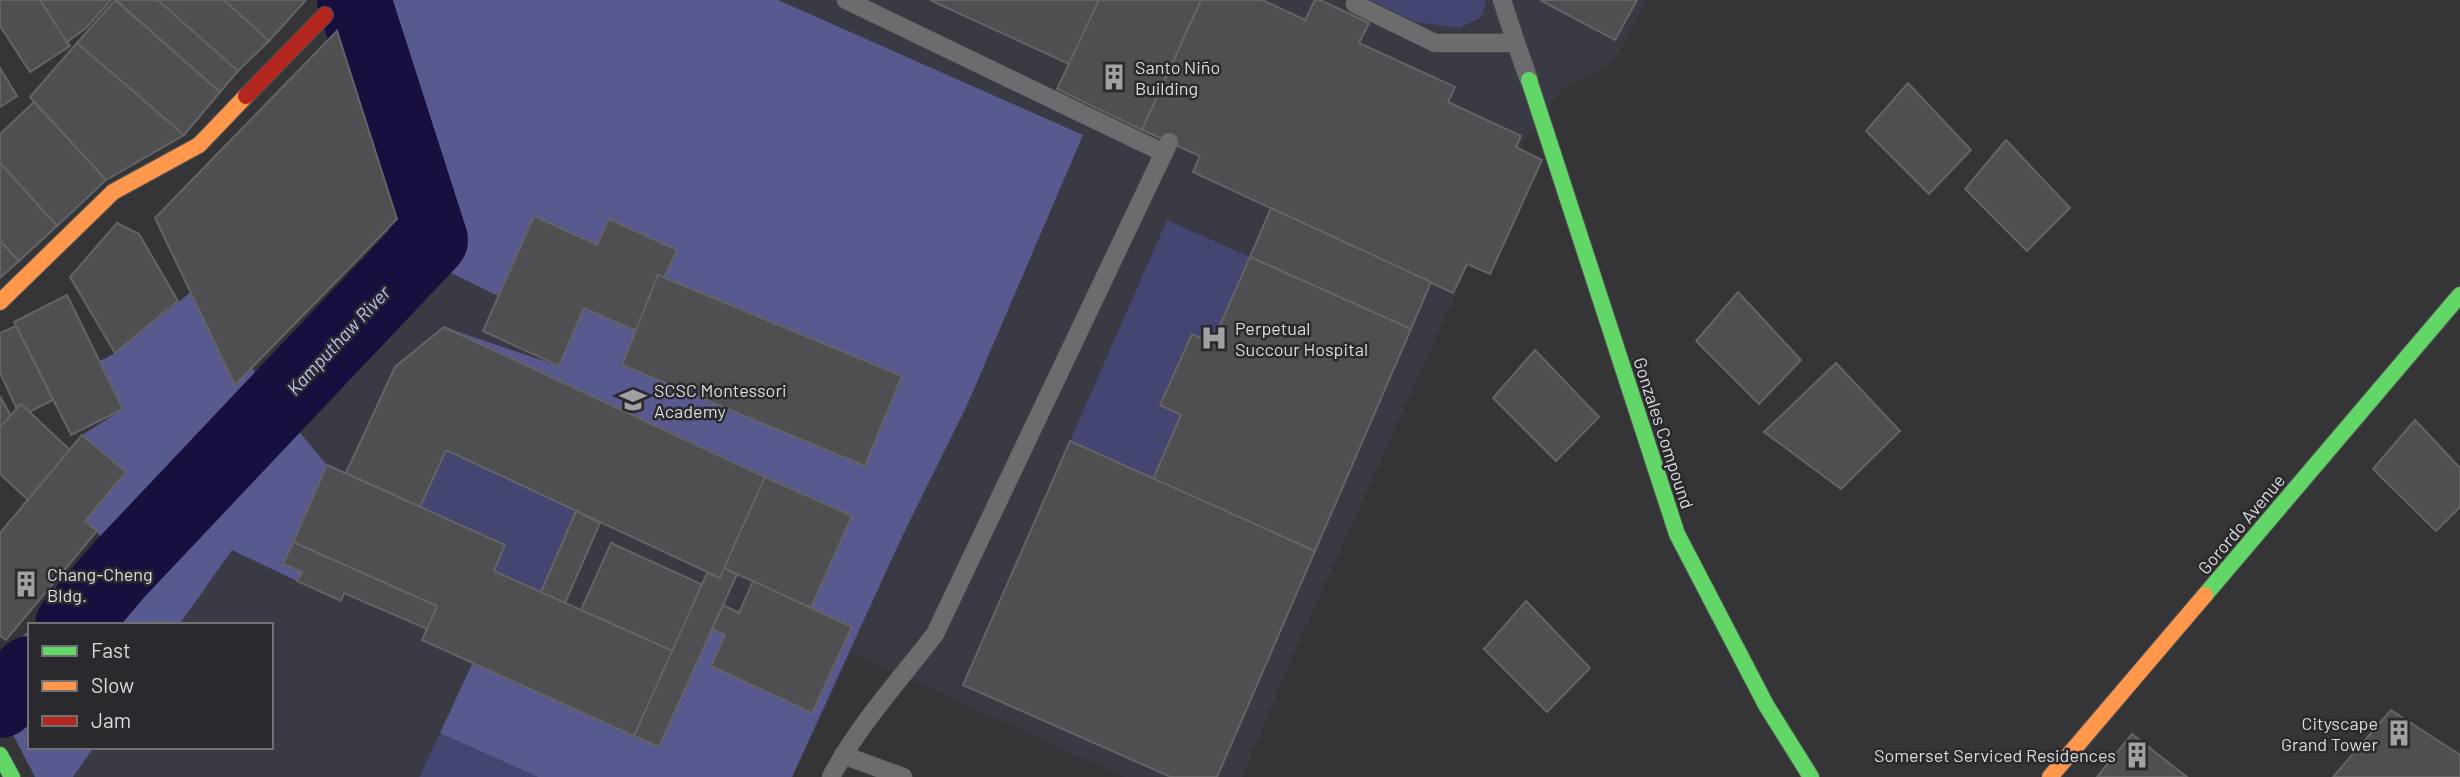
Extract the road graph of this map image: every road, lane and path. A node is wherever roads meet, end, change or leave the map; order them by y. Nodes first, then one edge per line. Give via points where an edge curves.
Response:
1 (846, 0) edge
2 (1502, 0) edge
3 (1355, 4) dead end
4 (325, 15) dead end
5 (1516, 43) junction
6 (1529, 80) joint
7 (2460, 295) edge
8 (0, 302) edge
9 (843, 755) junction
10 (2, 758) edge
11 (12, 777) edge
12 (831, 777) edge
13 (903, 777) edge
14 (1811, 777) edge
15 (2050, 777) edge

1 - 9 lane via 1167,148 935,634
2 - 5 lane
3 - 5 lane via 1435,43
4 - 8 street via 199,145 113,192
5 - 6 lane
6 - 14 street, Gonzales Compound via 1677,534 1766,705
7 - 15 street, Gorordo Avenue
9 - 12 lane
9 - 13 lane
10 - 11 street

